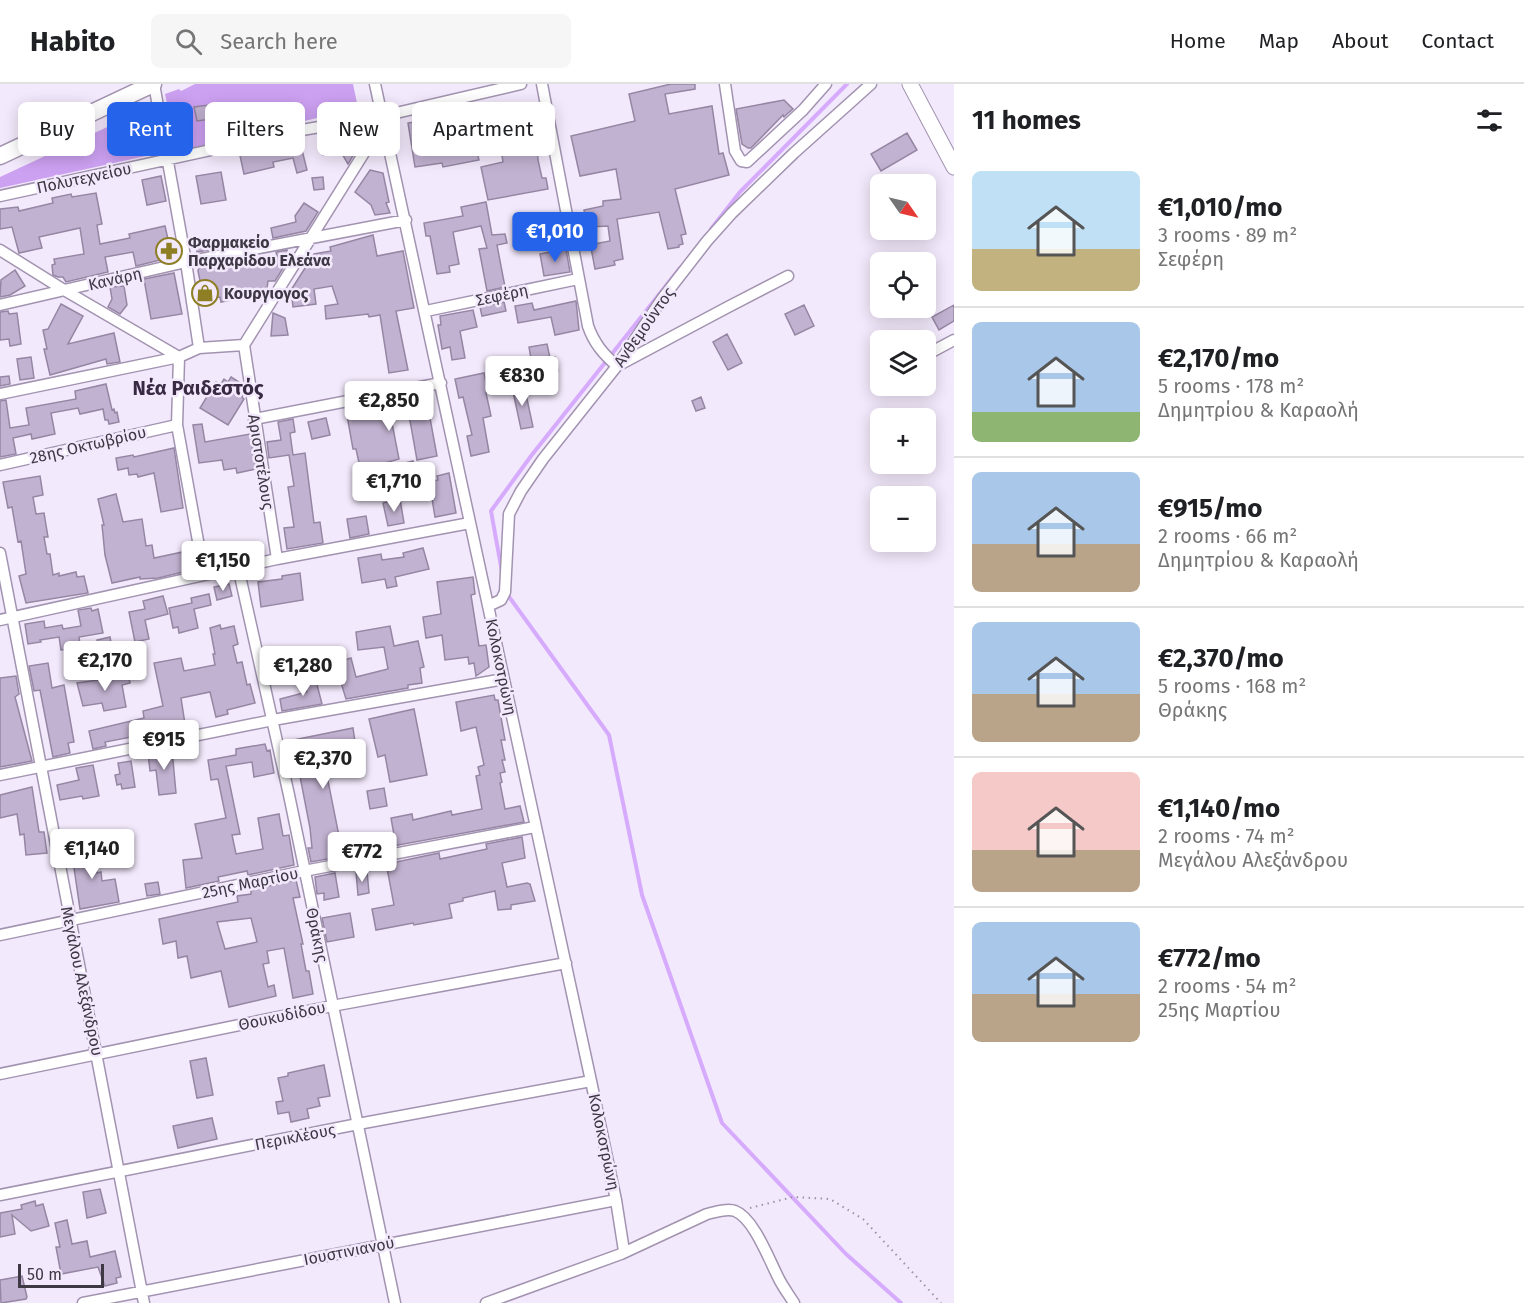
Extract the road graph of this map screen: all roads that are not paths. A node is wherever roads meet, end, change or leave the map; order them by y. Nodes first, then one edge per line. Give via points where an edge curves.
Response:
1 (153, 84) edge
2 (375, 84) edge
3 (521, 84) edge
4 (542, 84) edge
5 (725, 84) edge
6 (826, 84) edge
7 (871, 84) edge
8 (910, 84) edge
9 (379, 102) edge
10 (400, 112) edge
11 (317, 127) edge
12 (0, 156) edge
13 (362, 156) edge
14 (391, 156) edge
15 (167, 161) junction
16 (954, 167) edge
17 (0, 196) edge
18 (406, 220) junction
19 (311, 239) junction
20 (0, 250) edge
21 (186, 262) junction
22 (789, 276) dead end
23 (578, 279) junction
24 (64, 290) junction
25 (0, 305) edge
26 (426, 311) junction
27 (954, 340) edge
28 (244, 345) junction
29 (200, 348) junction
30 (936, 350) edge
31 (179, 357) junction
32 (617, 366) junction
33 (441, 383) junction
34 (0, 394) edge
35 (254, 418) junction
36 (177, 425) junction
37 (0, 465) edge
38 (470, 523) junction
39 (0, 553) edge
40 (277, 559) junction
41 (238, 567) junction
42 (204, 574) junction
43 (488, 606) junction
44 (6, 619) edge
45 (504, 679) junction
46 (273, 720) junction
47 (42, 767) junction
48 (0, 775) edge
49 (535, 827) junction
50 (304, 871) junction
51 (70, 921) junction
52 (0, 935) edge
53 (566, 963) junction
54 (332, 1006) junction
55 (98, 1055) junction
56 (0, 1074) edge
57 (591, 1081) junction
58 (358, 1124) junction
59 (120, 1172) junction
60 (0, 1195) edge
61 (616, 1200) junction
62 (382, 1244) junction
63 (624, 1251) junction
64 (142, 1291) junction
65 (82, 1303) edge
66 (144, 1303) edge
67 (395, 1303) edge
68 (486, 1303) edge
69 (794, 1303) edge

1 - 12 main road
1 - 15 street
2 - 9 street, Κολοκοτρώνη
3 - 10 street, Πολυτεχνείου
4 - 23 street
5 - 6 street via 735,151 741,161 747,162
7 - 32 street, Ανθεμούντος via 732,213 663,298
8 - 16 street
11 - 15 street, Πολυτεχνείου
13 - 19 street
14 - 18 street, Κολοκοτρώνη
15 - 17 street, Πολυτεχνείου
15 - 21 street
18 - 19 street, Κανάρη
18 - 26 street, Κολοκοτρώνη
19 - 21 street, Κανάρη
19 - 28 street
20 - 24 street
21 - 24 street, Κανάρη
21 - 29 street
22 - 32 street
23 - 26 street, Σεφέρη
23 - 32 street via 593,340
24 - 25 street, Κανάρη
24 - 31 street
26 - 33 street, Κολοκοτρώνη
27 - 30 street
28 - 29 street
28 - 35 street, Αριστοτέλους
29 - 31 street
31 - 34 street
31 - 36 street
32 - 43 street, Ανθεμούντος via 521,491 509,514 505,592 501,600
33 - 35 street
33 - 38 street, Κολοκοτρώνη
35 - 40 street, Αριστοτέλους
36 - 37 street, 28ης Οκτωβρίου
36 - 42 street
38 - 40 street
38 - 43 street, Κολοκοτρώνη
39 - 44 street, Μεγάλου Αλεξάνδρου
40 - 41 street
41 - 42 street
41 - 46 street, Θράκης
42 - 44 street
43 - 45 street, Κολοκοτρώνη
44 - 47 street, Μεγάλου Αλεξάνδρου
45 - 46 street
45 - 49 street, Κολοκοτρώνη
46 - 47 street
46 - 50 street, Θράκης
47 - 48 street
47 - 51 street, Μεγάλου Αλεξάνδρου
49 - 50 street, 25ης Μαρτίου
49 - 53 street, Κολοκοτρώνη
50 - 51 street, 25ης Μαρτίου
50 - 54 street, Θράκης
51 - 52 street, 25ης Μαρτίου
51 - 55 street, Μεγάλου Αλεξάνδρου
53 - 54 street, Θουκυδίδου
53 - 57 street, Κολοκοτρώνη
54 - 55 street, Θουκυδίδου
54 - 58 street, Θράκης
55 - 56 street, Θουκυδίδου
55 - 59 street, Μεγάλου Αλεξάνδρου
57 - 58 street, Περικλέους
57 - 61 street, Κολοκοτρώνη
58 - 59 street, Περικλέους
58 - 62 street, Θράκης
59 - 60 street, Περικλέους
59 - 64 street, Μεγάλου Αλεξάνδρου
61 - 62 street, Ιουστινιανού
61 - 63 street, Κολοκοτρώνη
62 - 64 street, Ιουστινιανού
62 - 67 street, Θράκης
63 - 68 street
63 - 69 street via 707,1214 735,1211 762,1244
64 - 65 street, Ιουστινιανού
64 - 66 street, Μεγάλου Αλεξάνδρου

